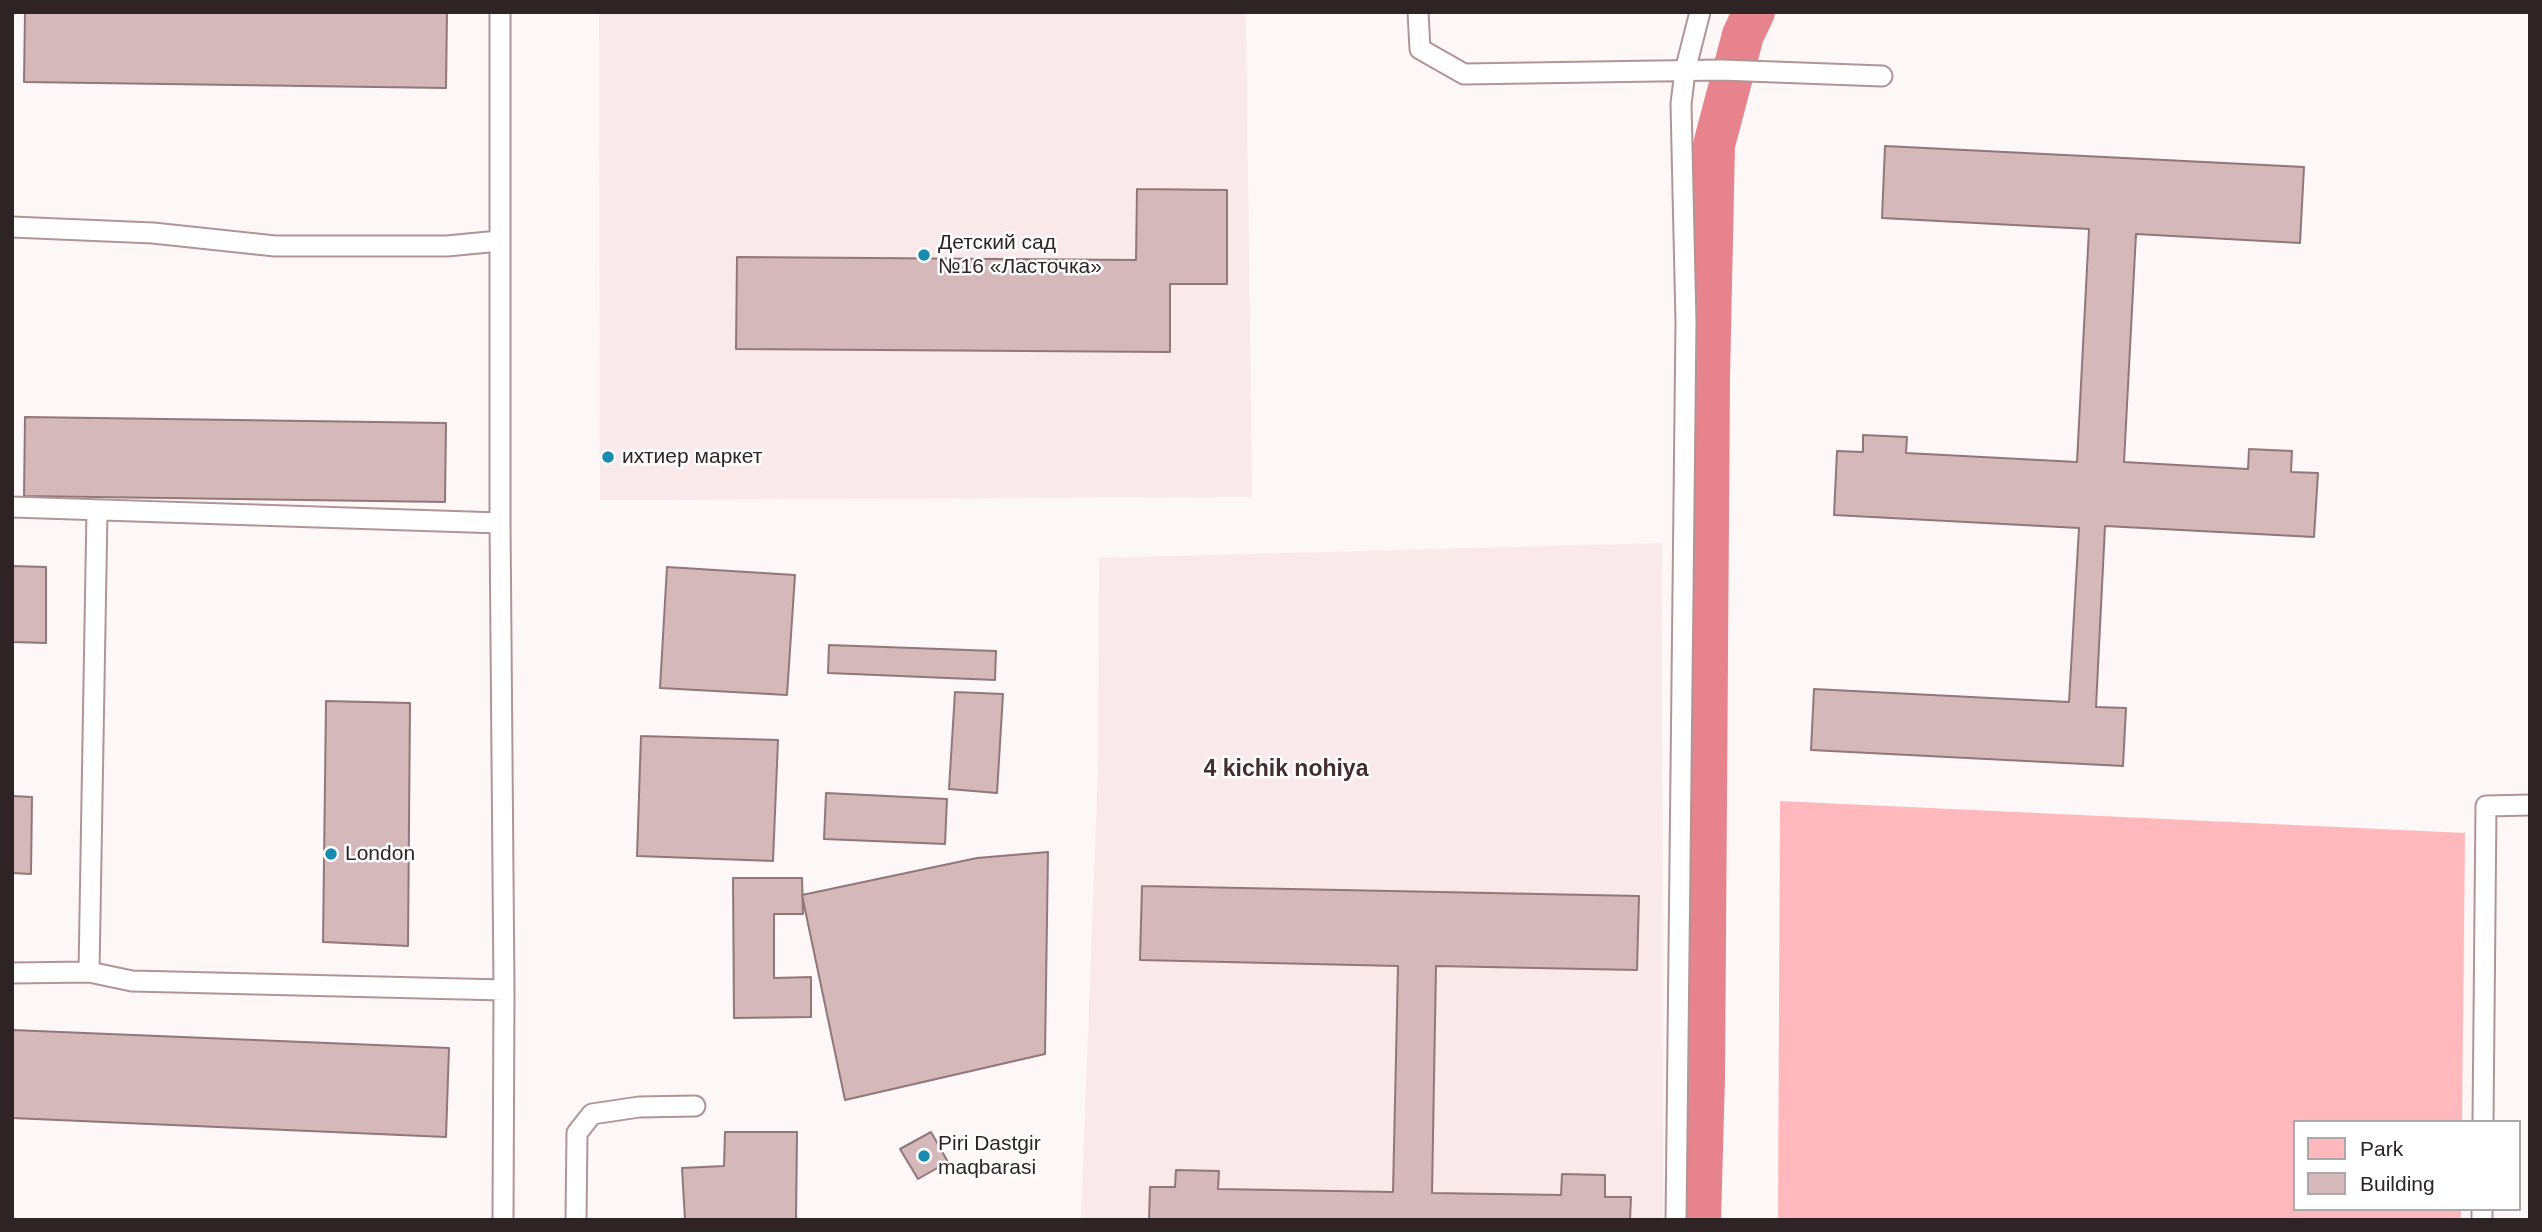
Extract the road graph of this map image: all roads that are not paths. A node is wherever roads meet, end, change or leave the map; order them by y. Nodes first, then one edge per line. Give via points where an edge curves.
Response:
1 (500, 12) edge
2 (1418, 12) edge
3 (1700, 12) edge
4 (1685, 71) junction
5 (1882, 76) dead end
6 (12, 227) edge
7 (499, 241) junction
8 (12, 507) edge
9 (97, 510) junction
10 (500, 523) junction
11 (2530, 804) edge
12 (89, 972) junction
13 (12, 973) edge
14 (504, 990) junction
15 (695, 1106) dead end
16 (2483, 1120) edge
17 (503, 1220) edge
18 (576, 1220) edge
19 (1676, 1220) edge

1 - 7 lane
2 - 4 lane via 1420,50 1464,74
3 - 4 lane
4 - 5 lane
4 - 19 lane via 1681,104 1686,322
6 - 7 lane via 153,233 275,246 447,246
7 - 10 lane
8 - 9 lane
9 - 10 lane
9 - 12 lane
10 - 14 lane
11 - 16 lane via 2486,806
12 - 13 lane
12 - 14 lane via 132,981
14 - 17 lane
15 - 18 lane via 592,1114 577,1133

